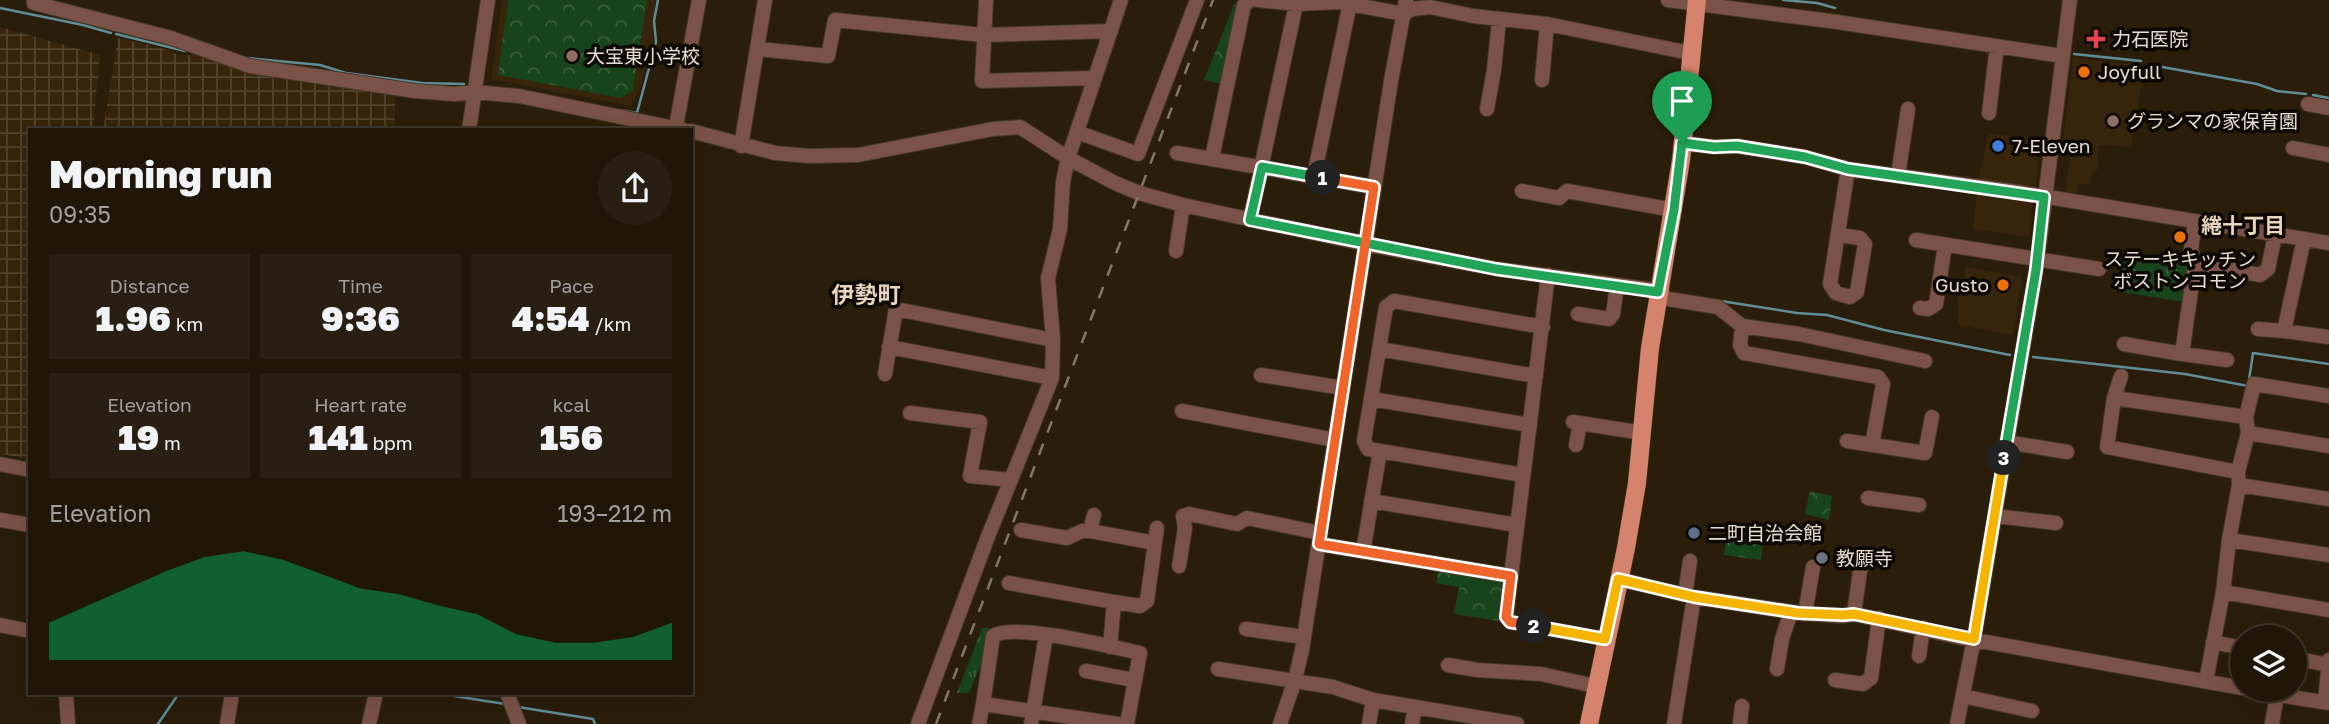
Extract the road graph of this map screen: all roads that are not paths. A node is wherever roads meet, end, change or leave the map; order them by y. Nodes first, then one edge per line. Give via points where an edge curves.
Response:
1 (34, 0) edge
2 (488, 0) edge
3 (699, 0) edge
4 (765, 0) edge
5 (986, 0) edge
6 (1121, 0) edge
7 (1197, 0) edge
8 (1251, 0) edge
9 (1668, 0) edge
10 (2070, 0) edge
11 (1697, 2) edge
12 (1350, 3) junction
13 (1296, 4) junction
14 (1405, 7) edge
15 (1499, 20) junction
16 (1547, 24) junction
17 (1111, 32) junction
18 (982, 35) junction
19 (1997, 46) junction
20 (758, 49) junction
21 (1690, 53) junction
22 (2062, 56) junction
23 (1095, 78) junction
24 (1542, 80) dead end
25 (475, 92) junction
26 (2308, 104) dead end
27 (1908, 108) dead end
28 (2329, 108) edge
29 (1487, 109) dead end
30 (1989, 113) dead end
31 (469, 128) edge
32 (680, 128) edge
33 (693, 132) edge
34 (1077, 132) junction
35 (1682, 143) junction
36 (741, 146) junction
37 (2293, 148) dead end
38 (1177, 153) dead end
39 (2329, 155) edge
40 (1068, 158) junction
41 (1212, 158) junction
42 (1262, 167) junction
43 (1848, 169) junction
44 (1314, 176) junction
45 (1898, 176) junction
46 (1374, 187) junction
47 (1522, 191) dead end
48 (2044, 197) junction
49 (1183, 205) junction
50 (1674, 210) junction
51 (1250, 220) junction
52 (2195, 221) junction
53 (1839, 235) dead end
54 (2275, 235) junction
55 (2304, 239) junction
56 (1916, 240) dead end
57 (2329, 243) edge
58 (1366, 244) junction
59 (1945, 245) junction
60 (1176, 251) dead end
61 (2037, 259) junction
62 (2195, 263) junction
63 (2099, 269) dead end
64 (1548, 275) junction
65 (1617, 285) junction
66 (1658, 292) junction
67 (1920, 308) dead end
68 (1578, 314) dead end
69 (1742, 326) junction
70 (1543, 327) junction
71 (2258, 329) dead end
72 (2284, 331) junction
73 (1799, 334) junction
74 (2329, 337) edge
75 (1053, 340) junction
76 (2124, 344) dead end
77 (889, 347) junction
78 (1379, 349) junction
79 (2182, 354) junction
80 (2227, 359) dead end
81 (1795, 360) junction
82 (1925, 360) dead end
83 (885, 374) dead end
84 (1262, 375) dead end
85 (1536, 376) junction
86 (2121, 376) dead end
87 (1052, 378) junction
88 (1343, 388) junction
89 (2329, 396) edge
90 (2114, 398) junction
91 (1371, 399) junction
92 (1182, 411) dead end
93 (910, 413) dead end
94 (1932, 416) dead end
95 (2246, 418) junction
96 (1530, 425) junction
97 (1643, 433) junction
98 (2248, 433) junction
99 (1335, 439) junction
100 (1847, 441) dead end
101 (2007, 442) junction
102 (1576, 444) dead end
103 (1872, 444) junction
104 (2329, 446) edge
105 (1380, 451) junction
106 (2067, 452) dead end
107 (0, 464) edge
108 (28, 470) edge
109 (1523, 475) junction
110 (2238, 479) junction
111 (1011, 480) junction
112 (1868, 498) dead end
113 (2329, 499) edge
114 (1371, 501) junction
115 (1919, 505) dead end
116 (1094, 515) dead end
117 (1995, 516) junction
118 (0, 520) edge
119 (2056, 523) dead end
120 (28, 525) edge
121 (1517, 525) junction
122 (1021, 530) dead end
123 (1090, 531) junction
124 (1320, 539) junction
125 (2229, 540) junction
126 (1363, 552) junction
127 (2329, 555) edge
128 (1690, 561) dead end
129 (1861, 564) dead end
130 (1179, 566) dead end
131 (1813, 567) dead end
132 (1511, 576) junction
133 (1618, 579) junction
134 (1009, 583) dead end
135 (2223, 592) junction
136 (1690, 596) junction
137 (1114, 602) junction
138 (2329, 610) edge
139 (1798, 613) junction
140 (1849, 615) junction
141 (1880, 618) junction
142 (0, 625) edge
143 (1923, 628) junction
144 (1246, 629) dead end
145 (28, 631) edge
146 (1046, 635) junction
147 (1304, 636) junction
148 (1605, 639) junction
149 (1974, 639) junction
150 (2213, 642) junction
151 (2230, 646) edge
152 (1110, 647) junction
153 (1919, 656) dead end
154 (2307, 659) edge
155 (2329, 662) edge
156 (1448, 665) dead end
157 (1218, 669) dead end
158 (1777, 669) dead end
159 (1086, 671) dead end
160 (1135, 680) junction
161 (1295, 680) junction
162 (1835, 680) dead end
163 (2206, 681) junction
164 (1595, 686) junction
165 (2230, 686) edge
166 (66, 695) edge
167 (232, 695) edge
168 (376, 695) edge
169 (508, 695) edge
170 (1963, 696) junction
171 (1373, 700) junction
172 (2307, 700) edge
173 (2276, 702) edge
174 (2327, 703) edge
175 (983, 704) junction
176 (1742, 706) dead end
177 (1415, 707) junction
178 (2032, 710) dead end
179 (1032, 718) edge
180 (68, 724) edge
181 (227, 724) edge
182 (369, 724) edge
183 (519, 724) edge
184 (918, 724) edge
185 (979, 724) edge
186 (1118, 724) edge
187 (1127, 724) edge
188 (1280, 724) edge
189 (1369, 724) edge
190 (1412, 724) edge
191 (1517, 724) edge
192 (1589, 724) edge
193 (1674, 724) edge
194 (1740, 724) edge
195 (1957, 724) edge
196 (2272, 724) edge

1 - 25 street via 233,62 415,91
2 - 25 street
3 - 32 street
4 - 20 street
5 - 18 street
6 - 17 street
7 - 34 street via 1138,154
8 - 13 street
8 - 41 street via 1244,5
9 - 11 street
10 - 22 street
11 - 19 street
11 - 21 main road
12 - 13 street
12 - 14 street
12 - 44 street
13 - 42 street
14 - 15 street
14 - 46 street
15 - 16 street
15 - 29 street
16 - 21 street
16 - 24 street
17 - 18 street
17 - 23 street
18 - 20 street via 835,20 828,56
18 - 23 street via 982,81
19 - 22 street
19 - 30 street
20 - 36 street
21 - 35 main road
22 - 48 street
23 - 34 street
25 - 31 street
25 - 32 street via 519,96
26 - 28 street
27 - 45 street
33 - 36 street
34 - 40 street
35 - 43 street via 1737,146
35 - 50 main road
36 - 40 street via 809,156 858,155 1020,127
37 - 39 street
38 - 41 street
40 - 49 street via 1134,191
40 - 75 street via 1060,229 1048,278
41 - 42 street
42 - 44 street
42 - 51 street
43 - 45 street
43 - 53 street
44 - 46 street
45 - 48 street
46 - 58 street
47 - 50 street via 1559,198 1567,191
48 - 52 street
48 - 61 street
49 - 51 street
49 - 60 street
50 - 66 main road
51 - 58 street
52 - 54 street
52 - 62 street via 2191,250
54 - 55 street
54 - 62 street via 2268,269 2260,275
55 - 57 street
55 - 72 street
56 - 59 street
58 - 64 street
58 - 88 street
59 - 61 street
59 - 67 street via 1936,304
61 - 63 street
61 - 101 street
62 - 79 street
64 - 65 street
64 - 70 street
65 - 66 street
65 - 68 street via 1609,319
66 - 69 street via 1668,299 1718,307
66 - 97 main road
69 - 73 street
69 - 81 street via 1744,353
70 - 78 street via 1394,301 1386,306
70 - 85 street
71 - 72 street
72 - 74 street
73 - 81 street
73 - 82 street
75 - 77 street via 896,309
75 - 87 street
76 - 79 street
77 - 83 street
77 - 87 street
78 - 85 street
78 - 91 street
79 - 80 street
81 - 103 street via 1878,377 1883,384
84 - 88 street
85 - 96 street
86 - 90 street
87 - 111 street
88 - 99 street
89 - 95 street via 2254,384
90 - 95 street
90 - 110 street via 2107,447
91 - 96 street
91 - 105 street via 1364,441 1368,449
92 - 99 street
93 - 111 street via 980,422 970,476
94 - 103 street via 1925,453
95 - 98 street
96 - 109 street
97 - 102 street via 1576,423
97 - 133 main road
98 - 104 street
98 - 110 street
99 - 124 street
100 - 103 street
101 - 106 street
101 - 117 street
105 - 109 street
105 - 114 street
107 - 108 street
109 - 121 street
110 - 113 street
110 - 125 street
111 - 184 street
112 - 115 street
114 - 121 street
114 - 126 street
116 - 123 street
117 - 119 street
117 - 149 street
118 - 120 street
121 - 132 street
122 - 123 street via 1067,538
123 - 137 street via 1156,536 1147,601 1140,606
124 - 126 street
124 - 130 street via 1247,518 1237,524 1189,514 1184,516
124 - 147 street
125 - 127 street
125 - 135 street
126 - 132 street
128 - 136 street
129 - 140 street
131 - 139 street
132 - 148 street via 1506,617 1510,622
133 - 136 street
133 - 148 main road
134 - 137 street
135 - 138 street
135 - 150 street
136 - 139 street
136 - 193 street
137 - 152 street
139 - 140 street
139 - 158 street via 1782,639
140 - 141 street
141 - 143 street
141 - 162 street via 1871,678 1863,684
142 - 145 street
143 - 149 street
143 - 153 street
144 - 147 street
146 - 152 street
146 - 175 street via 1000,631 993,636
146 - 179 street
147 - 161 street
148 - 164 main road
149 - 163 street
149 - 170 street
150 - 151 street
150 - 163 street
152 - 160 street via 1140,653
154 - 155 street
155 - 174 street
156 - 164 street via 1541,674
157 - 161 street
159 - 160 street
160 - 187 street
161 - 171 street
161 - 188 street
163 - 165 street
164 - 192 main road
166 - 180 street
167 - 181 street
168 - 182 street
169 - 183 street
170 - 178 street
170 - 195 street
171 - 177 street
171 - 189 street
172 - 174 street
173 - 196 street
175 - 179 street
175 - 185 street
176 - 194 street
177 - 190 street
177 - 191 street
179 - 186 street

